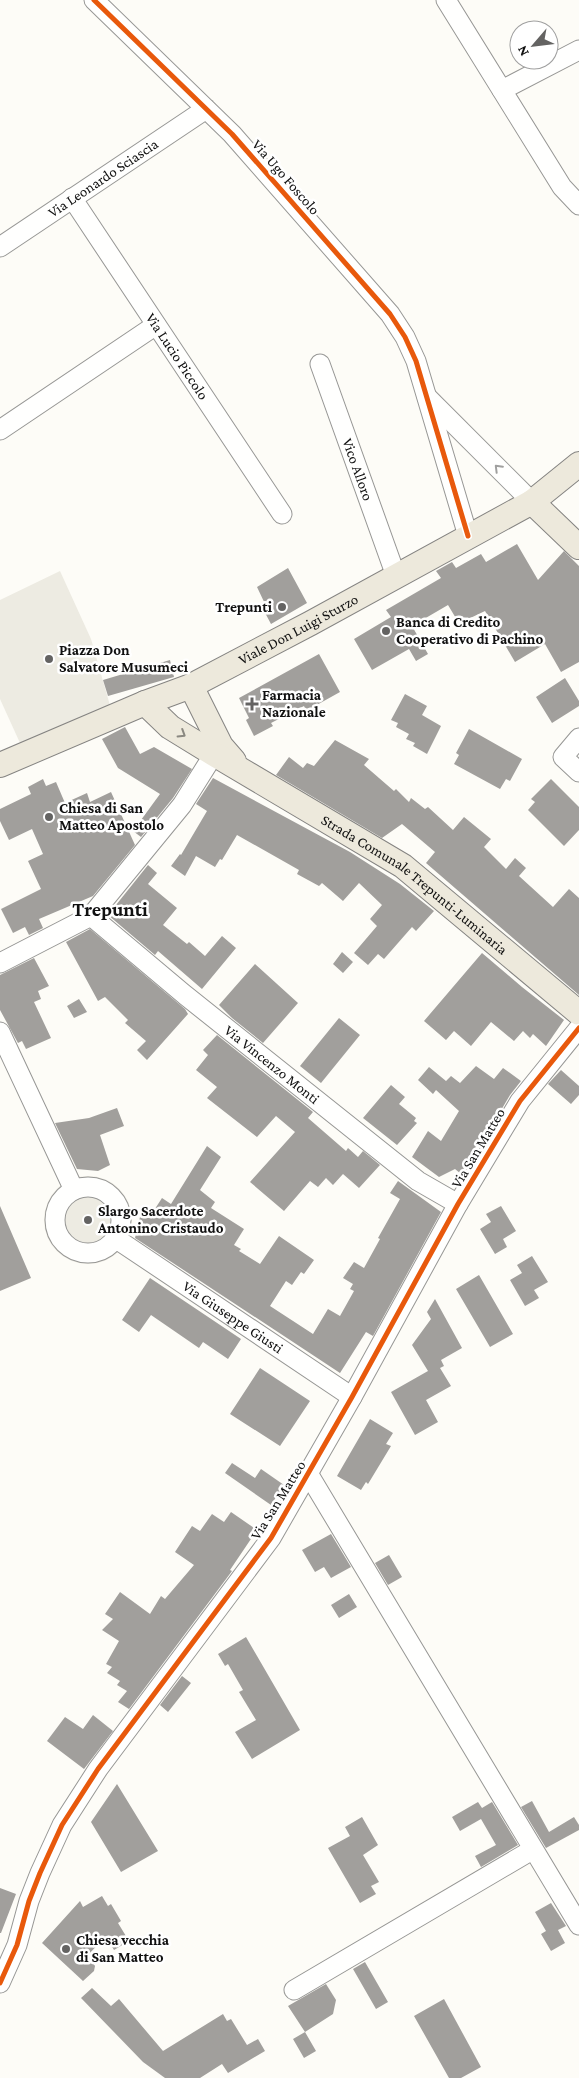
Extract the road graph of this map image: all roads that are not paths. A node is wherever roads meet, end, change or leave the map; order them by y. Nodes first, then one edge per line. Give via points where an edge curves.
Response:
1 (94, 0) edge
2 (446, 0) edge
3 (579, 50) edge
4 (502, 90) junction
5 (206, 108) junction
6 (72, 198) junction
7 (579, 205) edge
8 (0, 247) edge
9 (156, 325) junction
10 (320, 364) dead end
11 (425, 395) junction
12 (0, 430) edge
13 (579, 464) edge
14 (532, 502) junction
15 (282, 514) dead end
16 (468, 536) junction
17 (579, 547) edge
18 (396, 576) junction
19 (191, 686) junction
20 (144, 703) junction
21 (579, 738) edge
22 (214, 754) junction
23 (0, 765) edge
24 (240, 768) junction
25 (579, 772) edge
26 (92, 916) junction
27 (0, 963) edge
28 (579, 1013) edge
29 (579, 1028) edge
30 (0, 1032) edge
31 (74, 1190) junction
32 (458, 1204) junction
33 (115, 1238) junction
34 (352, 1397) junction
35 (309, 1475) junction
36 (532, 1850) junction
37 (579, 1925) edge
38 (0, 1983) edge
39 (294, 1990) dead end

1 - 5 street, Via Ugo Foscolo
2 - 4 street
3 - 4 street
4 - 7 street via 562,186
5 - 6 street, Via Leonardo Sciascia
5 - 11 street, Via Ugo Foscolo via 390,314 416,361
6 - 8 street, Via Leonardo Sciascia
6 - 9 street, Via Lucio Piccolo
9 - 12 street
9 - 15 street, Via Lucio Piccolo
10 - 18 street, Vico Alloro
14 -> 11 street
11 - 16 street, Via Ugo Foscolo
13 - 14 main road, Viale Don Luigi Sturzo
14 - 16 main road, Viale Don Luigi Sturzo
14 - 17 main road
16 - 18 main road, Viale Don Luigi Sturzo
18 - 19 main road, Viale Don Luigi Sturzo
19 - 20 main road, Viale Don Luigi Sturzo
19 - 24 main road via 221,746
20 -> 22 main road, Strada Comunale Trepunti-Luminaria via 170,727
20 - 23 main road, Viale Don Luigi Sturzo
21 - 25 street via 563,757
22 - 24 main road, Strada Comunale Trepunti-Luminaria
22 - 26 street via 182,805
24 - 28 main road, Strada Comunale Trepunti-Luminaria via 403,866
26 - 27 street
26 - 32 street, Via Vincenzo Monti via 185,995 418,1181
29 - 32 street, Via San Matteo via 520,1101
30 - 31 street
31 - 33 street via 90,1187 107,1192 113,1198 120,1214
31 - 33 street via 61,1201 55,1217 58,1234 63,1241 77,1251 94,1252
32 - 34 street, Via San Matteo
33 - 34 street, Via Giuseppe Giusti
34 - 35 street, Via San Matteo
35 - 36 street
35 - 38 street, Via San Matteo via 271,1538 98,1770 62,1825 40,1873 17,1944
36 - 37 street
36 - 39 street

